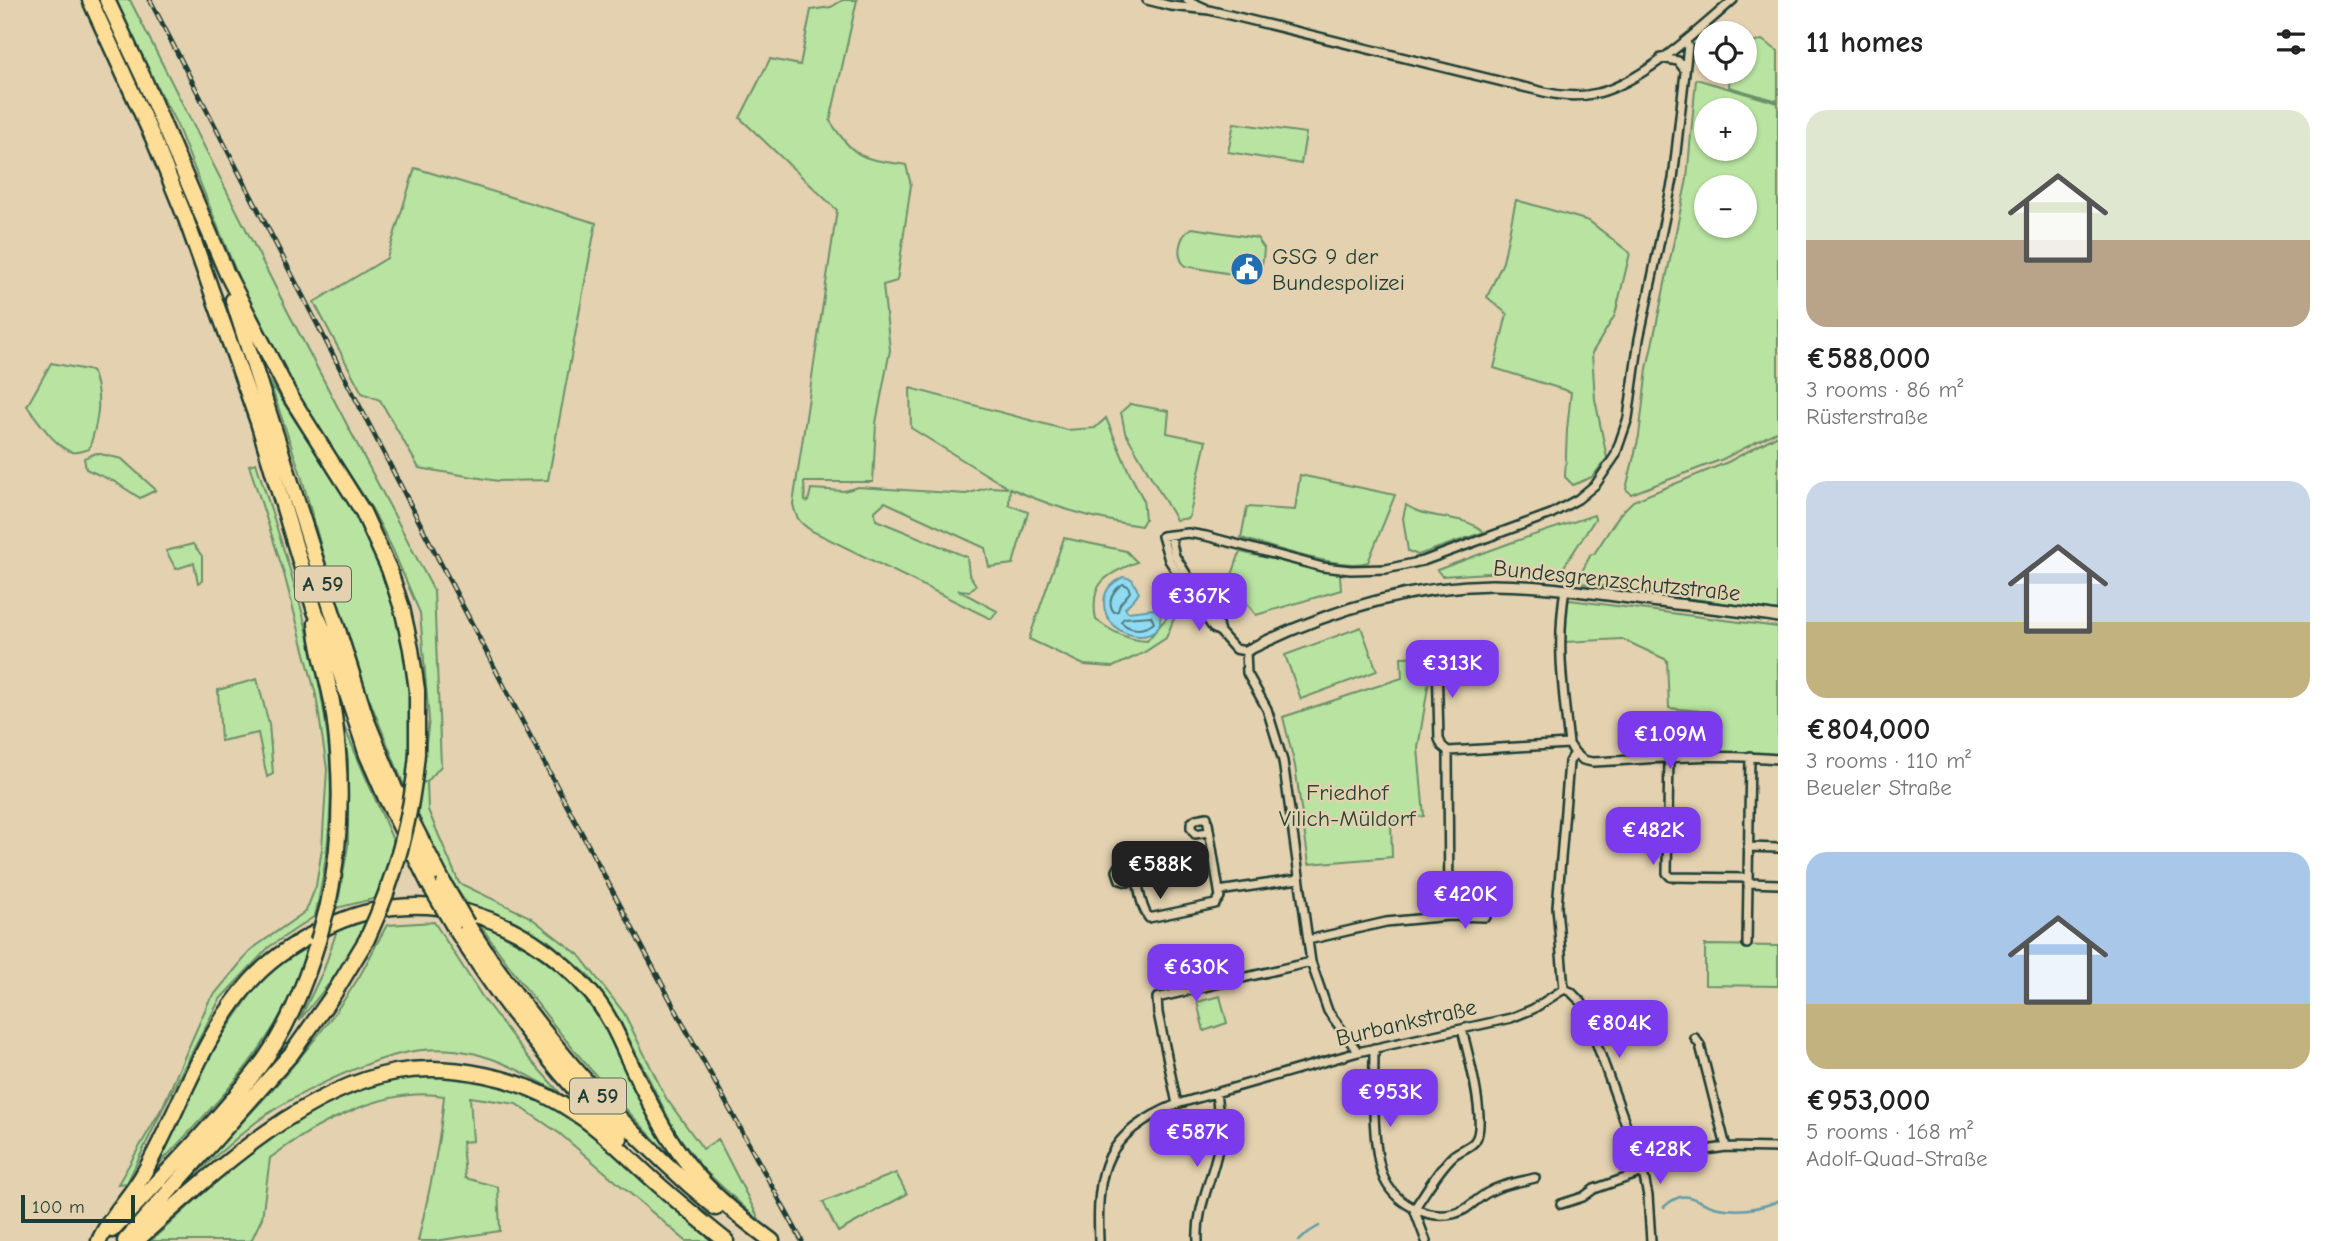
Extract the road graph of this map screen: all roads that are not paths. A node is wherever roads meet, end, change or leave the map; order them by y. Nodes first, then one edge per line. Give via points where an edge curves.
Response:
1 (90, 0) edge
2 (107, 0) edge
3 (1147, 0) edge
4 (1187, 0) edge
5 (1733, 0) edge
6 (1209, 10) junction
7 (1685, 41) junction
8 (1661, 58) junction
9 (1685, 71) junction
10 (227, 274) junction
11 (1565, 589) junction
12 (314, 611) junction
13 (1778, 617) edge
14 (1246, 650) junction
15 (1437, 659) dead end
16 (1570, 744) junction
17 (1448, 751) junction
18 (1575, 753) junction
19 (1750, 756) junction
20 (1669, 757) junction
21 (1778, 759) edge
22 (1209, 832) dead end
23 (1748, 847) junction
24 (1778, 848) edge
25 (1138, 880) dead end
26 (1299, 880) junction
27 (1748, 880) junction
28 (436, 884) junction
29 (1778, 884) edge
30 (1219, 891) junction
31 (1449, 916) junction
32 (1486, 917) dead end
33 (460, 924) junction
34 (1308, 940) junction
35 (1747, 944) dead end
36 (1311, 962) junction
37 (1564, 989) junction
38 (1462, 1029) junction
39 (1695, 1038) dead end
40 (1374, 1048) junction
41 (1357, 1052) junction
42 (1216, 1094) junction
43 (1177, 1104) junction
44 (1726, 1147) junction
45 (1778, 1148) edge
46 (1639, 1160) junction
47 (1643, 1172) junction
48 (1535, 1178) dead end
49 (1561, 1204) dead end
50 (1414, 1209) junction
51 (101, 1241) edge
52 (125, 1241) edge
53 (136, 1241) edge
54 (726, 1241) edge
55 (736, 1241) edge
56 (759, 1241) edge
57 (772, 1241) edge
58 (1099, 1241) edge
59 (1198, 1241) edge
60 (1426, 1241) edge
61 (1651, 1241) edge

1 - 12 highway, A 59 via 186,219 258,422
2 - 10 highway, A 59
3 - 6 street
4 - 6 street
5 - 7 street
6 - 8 street via 1554,94 1587,95 1610,89
7 - 8 street
7 - 9 street
8 - 9 street via 1678,61
9 - 14 street via 1673,179 1625,431 1609,467 1587,492 1551,514 1423,561 1386,569 1322,567 1206,536 1166,536 1213,628 1235,649
10 - 28 highway, A 59 via 368,721
10 - 52 highway, bridge via 290,396 363,512 390,569 411,649 416,690 413,796 386,895 367,939 328,1004 292,1053
11 - 13 street, Bundesgrenzschutzstraße
11 - 14 street, Bundesgrenzschutzstraße via 1464,586 1389,598 1301,625
11 - 16 street via 1560,664
12 - 28 highway, A 59 via 384,796
12 - 51 highway, bridge via 339,753 341,800 339,848 318,941 295,1005 257,1070
14 - 26 street via 1247,673 1267,709 1283,761
15 - 17 street via 1439,739
16 - 17 street
16 - 18 street
17 - 31 street
18 - 20 street via 1592,762
18 - 37 street via 1569,762 1557,907
19 - 20 street
19 - 21 street
19 - 23 street
20 - 27 street via 1667,873 1671,877
22 - 30 street
23 - 24 street
23 - 27 street
25 - 30 street via 1149,918 1215,904
26 - 30 street
26 - 34 street
27 - 29 street
27 - 35 street
28 - 33 highway, A 59, bridge
31 - 32 street
31 - 34 street via 1386,922
33 - 55 highway, A 59 via 518,1021 576,1091 640,1158
33 - 56 highway, A 59 via 589,1086 646,1145
34 - 36 street
36 - 41 street via 1328,1011
36 - 43 street via 1157,998
37 - 38 street, Burbankstraße via 1511,1018
37 - 46 street via 1582,1003
38 - 40 street, Burbankstraße
38 - 50 street via 1476,1090 1478,1136 1442,1168
39 - 44 street
40 - 41 street, Burbankstraße
40 - 50 street via 1376,1135 1383,1176
41 - 42 street, Burbankstraße
42 - 43 street, Burbankstraße
42 - 59 street via 1217,1150 1203,1198
43 - 58 street, Burbankstraße via 1129,1131 1115,1147 1103,1169 1097,1202
44 - 45 street
44 - 46 street
46 - 47 street
47 - 49 street
47 - 61 street
48 - 50 street via 1489,1191 1450,1215
50 - 60 street
51 - 57 highway via 106,1224 144,1173 216,1030 250,981 298,942 336,922 365,912 415,906 459,910 509,927 573,973 610,1021 685,1161 713,1193
53 - 54 highway via 250,1145 317,1102 346,1087 396,1072 440,1069 523,1084 581,1116

